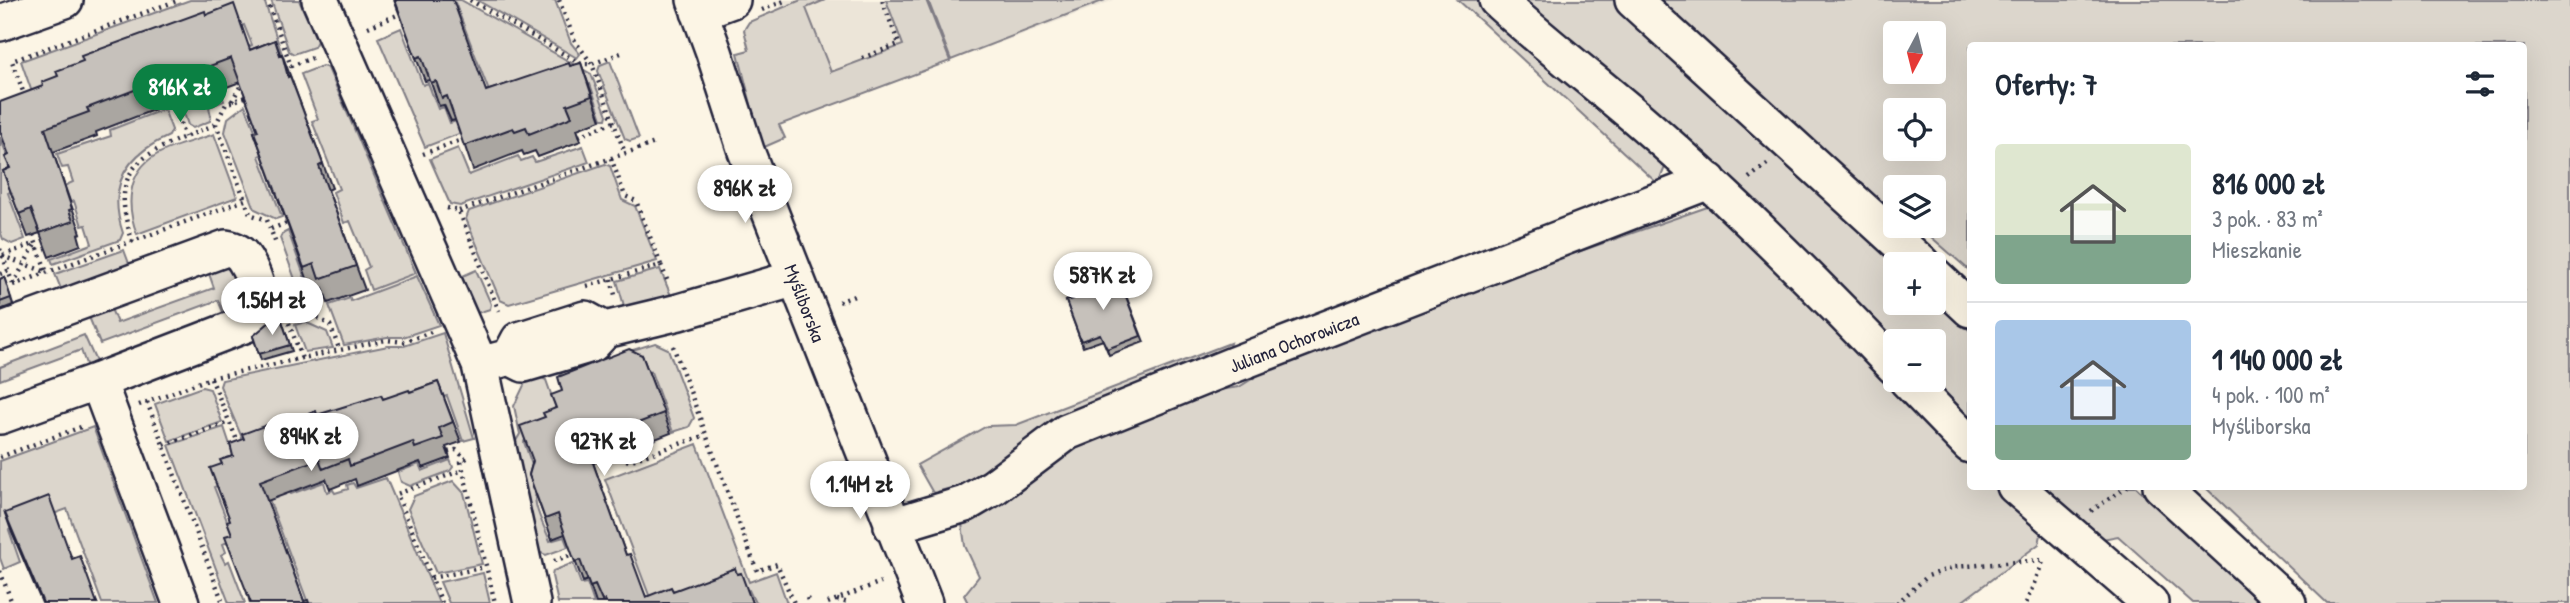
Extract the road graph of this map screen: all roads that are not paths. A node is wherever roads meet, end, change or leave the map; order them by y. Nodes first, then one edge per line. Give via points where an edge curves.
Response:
1 (65, 0) edge
2 (320, 0) edge
3 (1497, 0) edge
4 (1633, 0) edge
5 (746, 5) edge
6 (697, 6) edge
7 (0, 23) edge
8 (1717, 189) junction
9 (1909, 252) edge
10 (796, 278) junction
11 (1946, 286) edge
12 (1967, 306) edge
13 (14, 326) edge
14 (1883, 355) edge
15 (495, 361) junction
16 (97, 382) junction
17 (1919, 392) edge
18 (0, 416) edge
19 (1967, 442) edge
20 (2020, 490) edge
21 (2165, 490) edge
22 (892, 526) junction
23 (181, 603) edge
24 (532, 603) edge
25 (924, 603) edge
26 (2150, 603) edge
27 (2288, 603) edge

1 - 7 street
2 - 15 street via 462,323
3 - 8 street
4 - 9 street
5 - 6 street
6 - 10 street, Myśliborska via 746,151
8 - 14 street
8 - 22 street, Juliana Ochorowicza via 1246,360 1067,432 965,504
10 - 15 street via 605,330 592,344 524,364
10 - 22 street, Myśliborska
11 - 12 street
13 - 16 street via 226,248 245,258 260,299 256,317 249,323
15 - 24 street
16 - 18 street
16 - 23 street
17 - 19 street
20 - 26 street
21 - 27 street
22 - 25 street, Myśliborska

